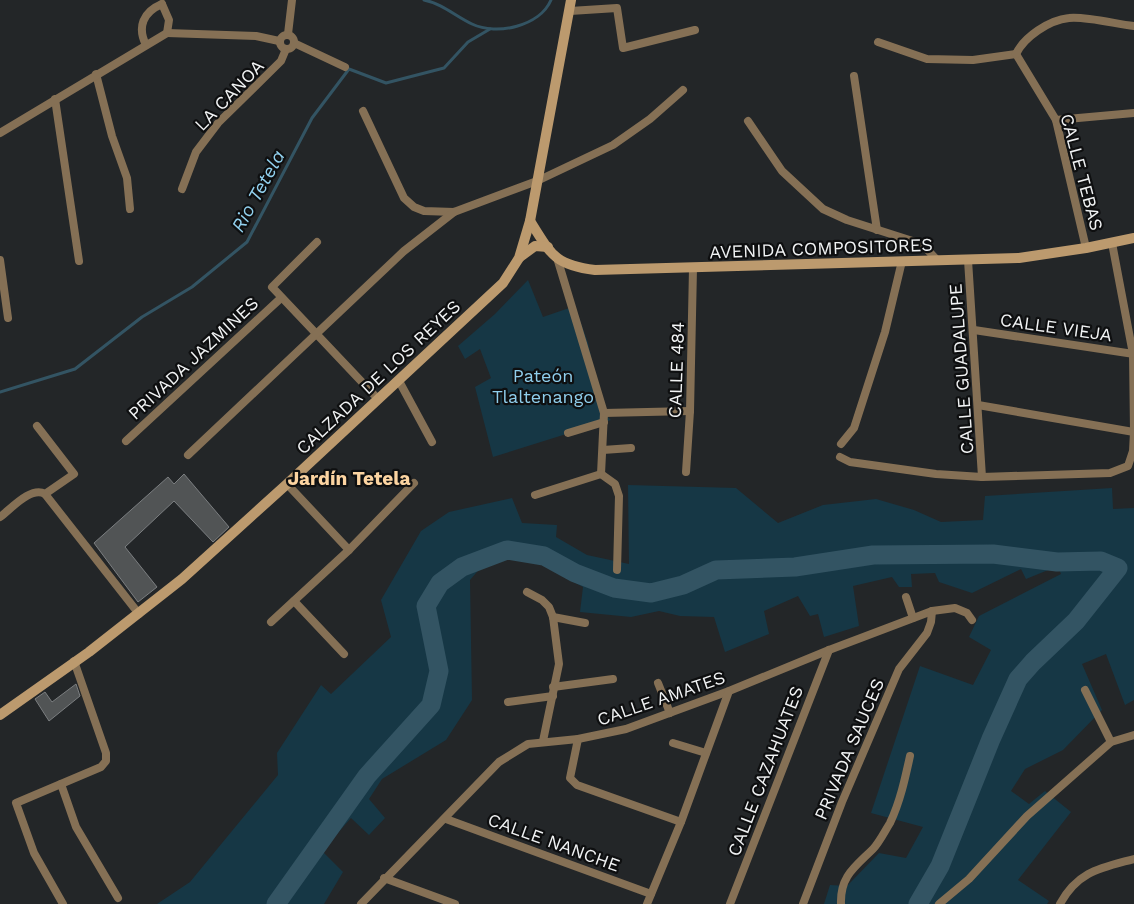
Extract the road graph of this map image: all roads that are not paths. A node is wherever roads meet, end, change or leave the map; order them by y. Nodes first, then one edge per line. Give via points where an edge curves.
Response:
1 (292, 0) edge
2 (571, 0) edge
3 (162, 2) edge
4 (570, 11) junction
5 (1134, 26) edge
6 (695, 30) dead end
7 (167, 33) junction
8 (288, 34) junction
9 (280, 41) junction
10 (878, 42) dead end
11 (294, 43) junction
12 (146, 45) junction
13 (286, 50) junction
14 (1016, 54) junction
15 (345, 67) dead end
16 (96, 74) junction
17 (854, 76) dead end
18 (683, 90) dead end
19 (55, 100) junction
20 (363, 111) dead end
21 (1134, 113) edge
22 (1056, 120) junction
23 (748, 121) dead end
24 (0, 133) edge
25 (540, 180) junction
26 (182, 189) dead end
27 (130, 210) dead end
28 (454, 212) junction
29 (530, 221) junction
30 (877, 230) junction
31 (1134, 238) edge
32 (317, 242) dead end
33 (1112, 243) junction
34 (548, 247) junction
35 (1086, 248) junction
36 (519, 258) junction
37 (0, 260) edge
38 (937, 260) junction
39 (968, 260) junction
40 (79, 261) dead end
41 (558, 261) junction
42 (902, 261) junction
43 (693, 268) junction
44 (281, 298) junction
45 (8, 318) dead end
46 (974, 330) junction
47 (317, 334) junction
48 (1133, 354) edge
49 (399, 380) junction
50 (378, 399) junction
51 (978, 405) junction
52 (690, 411) junction
53 (604, 413) junction
54 (604, 422) junction
55 (38, 426) dead end
56 (1134, 432) edge
57 (568, 433) dead end
58 (126, 441) dead end
59 (432, 442) dead end
60 (841, 444) dead end
61 (632, 448) dead end
62 (602, 450) junction
63 (188, 455) dead end
64 (840, 457) dead end
65 (686, 472) dead end
66 (601, 474) junction
67 (982, 477) junction
68 (414, 483) dead end
69 (287, 484) junction
70 (45, 494) junction
71 (535, 495) dead end
72 (0, 517) edge
73 (349, 550) junction
74 (618, 570) dead end
75 (527, 592) dead end
76 (906, 597) dead end
77 (294, 600) junction
78 (932, 611) junction
79 (139, 614) junction
80 (553, 617) junction
81 (913, 618) junction
82 (972, 620) dead end
83 (271, 622) dead end
84 (585, 623) dead end
85 (829, 650) junction
86 (344, 654) dead end
87 (74, 661) junction
88 (613, 679) dead end
89 (658, 683) dead end
90 (1085, 690) dead end
91 (729, 691) junction
92 (553, 692) junction
93 (508, 702) dead end
94 (670, 713) junction
95 (0, 715) edge
96 (1134, 735) edge
97 (578, 739) junction
98 (543, 741) junction
99 (1111, 742) junction
100 (673, 743) dead end
101 (706, 753) junction
102 (910, 756) dead end
103 (61, 784) junction
104 (446, 819) junction
105 (681, 822) junction
106 (1134, 859) edge
107 (384, 878) junction
108 (651, 894) junction
109 (118, 898) dead end
110 (63, 904) edge
111 (361, 904) edge
112 (455, 904) edge
113 (647, 904) edge
114 (730, 904) edge
115 (803, 904) edge
116 (841, 904) edge
117 (939, 904) edge
118 (1060, 904) edge

1 - 8 street
2 - 4 street, CALZADA DE LOS REYES
3 - 7 street via 169,20
3 - 12 street via 152,8 141,25
4 - 6 street via 617,8 623,48
4 - 25 street, CALZADA DE LOS REYES
5 - 14 street via 1068,18 1037,30 1021,44
7 - 9 street, LA CANOA via 256,36
7 - 12 street
8 - 9 street
8 - 11 street
9 - 13 street
10 - 14 street via 927,59 973,60
11 - 13 street
11 - 15 street
12 - 16 street
13 - 26 street, LA CANOA via 277,66 218,123 196,152
14 - 22 street, CALLE TEBAS
16 - 19 street
16 - 27 street via 127,178
17 - 30 street
18 - 25 street via 613,145
19 - 24 street
19 - 40 street
20 - 28 street via 404,198 424,211
21 - 22 street
22 - 35 street, CALLE TEBAS
23 - 30 street via 782,171 823,209
25 - 28 street
25 - 29 street, CALZADA DE LOS REYES
28 - 47 street via 404,251
29 - 34 street
29 - 36 street, CALZADA DE LOS REYES
30 - 38 street via 922,244
31 - 33 street, AVENIDA COMPOSITORES
32 - 44 street via 272,287
33 - 35 street, AVENIDA COMPOSITORES
33 - 48 street
34 - 36 street via 530,247
34 - 41 street
35 - 39 street, AVENIDA COMPOSITORES via 1019,258
36 - 49 street, CALZADA DE LOS REYES via 503,282
37 - 45 street
38 - 39 street, AVENIDA COMPOSITORES
38 - 42 street, AVENIDA COMPOSITORES
39 - 46 street, CALLE GUADALUPE
41 - 43 street, AVENIDA COMPOSITORES via 595,270
41 - 53 street
42 - 43 street, AVENIDA COMPOSITORES
42 - 60 street via 885,332 854,428
43 - 52 street, CALLE 484
44 - 47 street
44 - 58 street, PRIVADA JAZMINES
46 - 48 street, CALLE VIEJA
46 - 51 street, CALLE GUADALUPE
47 - 50 street
47 - 63 street
48 - 56 street
49 - 50 street, CALZADA DE LOS REYES
49 - 59 street
50 - 69 street, CALZADA DE LOS REYES
51 - 56 street
51 - 67 street, CALLE GUADALUPE
52 - 53 street
52 - 65 street, CALLE 484
53 - 54 street
54 - 57 street
54 - 62 street
55 - 70 street via 74,474
56 - 67 street via 1132,459 1120,471
61 - 62 street
62 - 66 street
64 - 67 street via 850,462
66 - 71 street
66 - 74 street via 614,484 619,496
68 - 73 street
69 - 73 street
69 - 79 street, CALZADA DE LOS REYES
70 - 72 street via 33,492
70 - 79 street
73 - 77 street
75 - 80 street via 550,607
76 - 81 street
77 - 83 street
77 - 86 street
78 - 81 street, CALLE AMATES
78 - 82 street, CALLE AMATES via 954,608 967,613
78 - 115 street, PRIVADA SAUCES via 927,633 899,669
79 - 87 street, CALZADA DE LOS REYES
80 - 84 street
80 - 92 street via 559,664
81 - 85 street, CALLE AMATES
85 - 91 street, CALLE AMATES
85 - 114 street, CALLE CAZAHUATES
87 - 95 street, CALZADA DE LOS REYES
87 - 103 street via 106,752 106,761 101,767
88 - 92 street
89 - 94 street
90 - 99 street
91 - 94 street, CALLE AMATES
91 - 101 street
92 - 93 street
92 - 98 street
94 - 97 street, CALLE AMATES via 626,730
96 - 99 street
97 - 98 street, CALLE AMATES
97 - 105 street via 570,778 577,785
98 - 104 street, CALLE AMATES via 516,749 499,762
99 - 117 street via 1027,816 969,879
100 - 101 street
101 - 105 street
102 - 116 street via 890,822 874,848 850,873 840,890
103 - 109 street via 76,827
103 - 110 street via 16,803 34,853
104 - 107 street, CALLE AMATES
104 - 108 street, CALLE NANCHE
105 - 108 street
106 - 118 street via 1088,872 1071,887
107 - 111 street, CALLE AMATES
107 - 112 street
108 - 113 street

